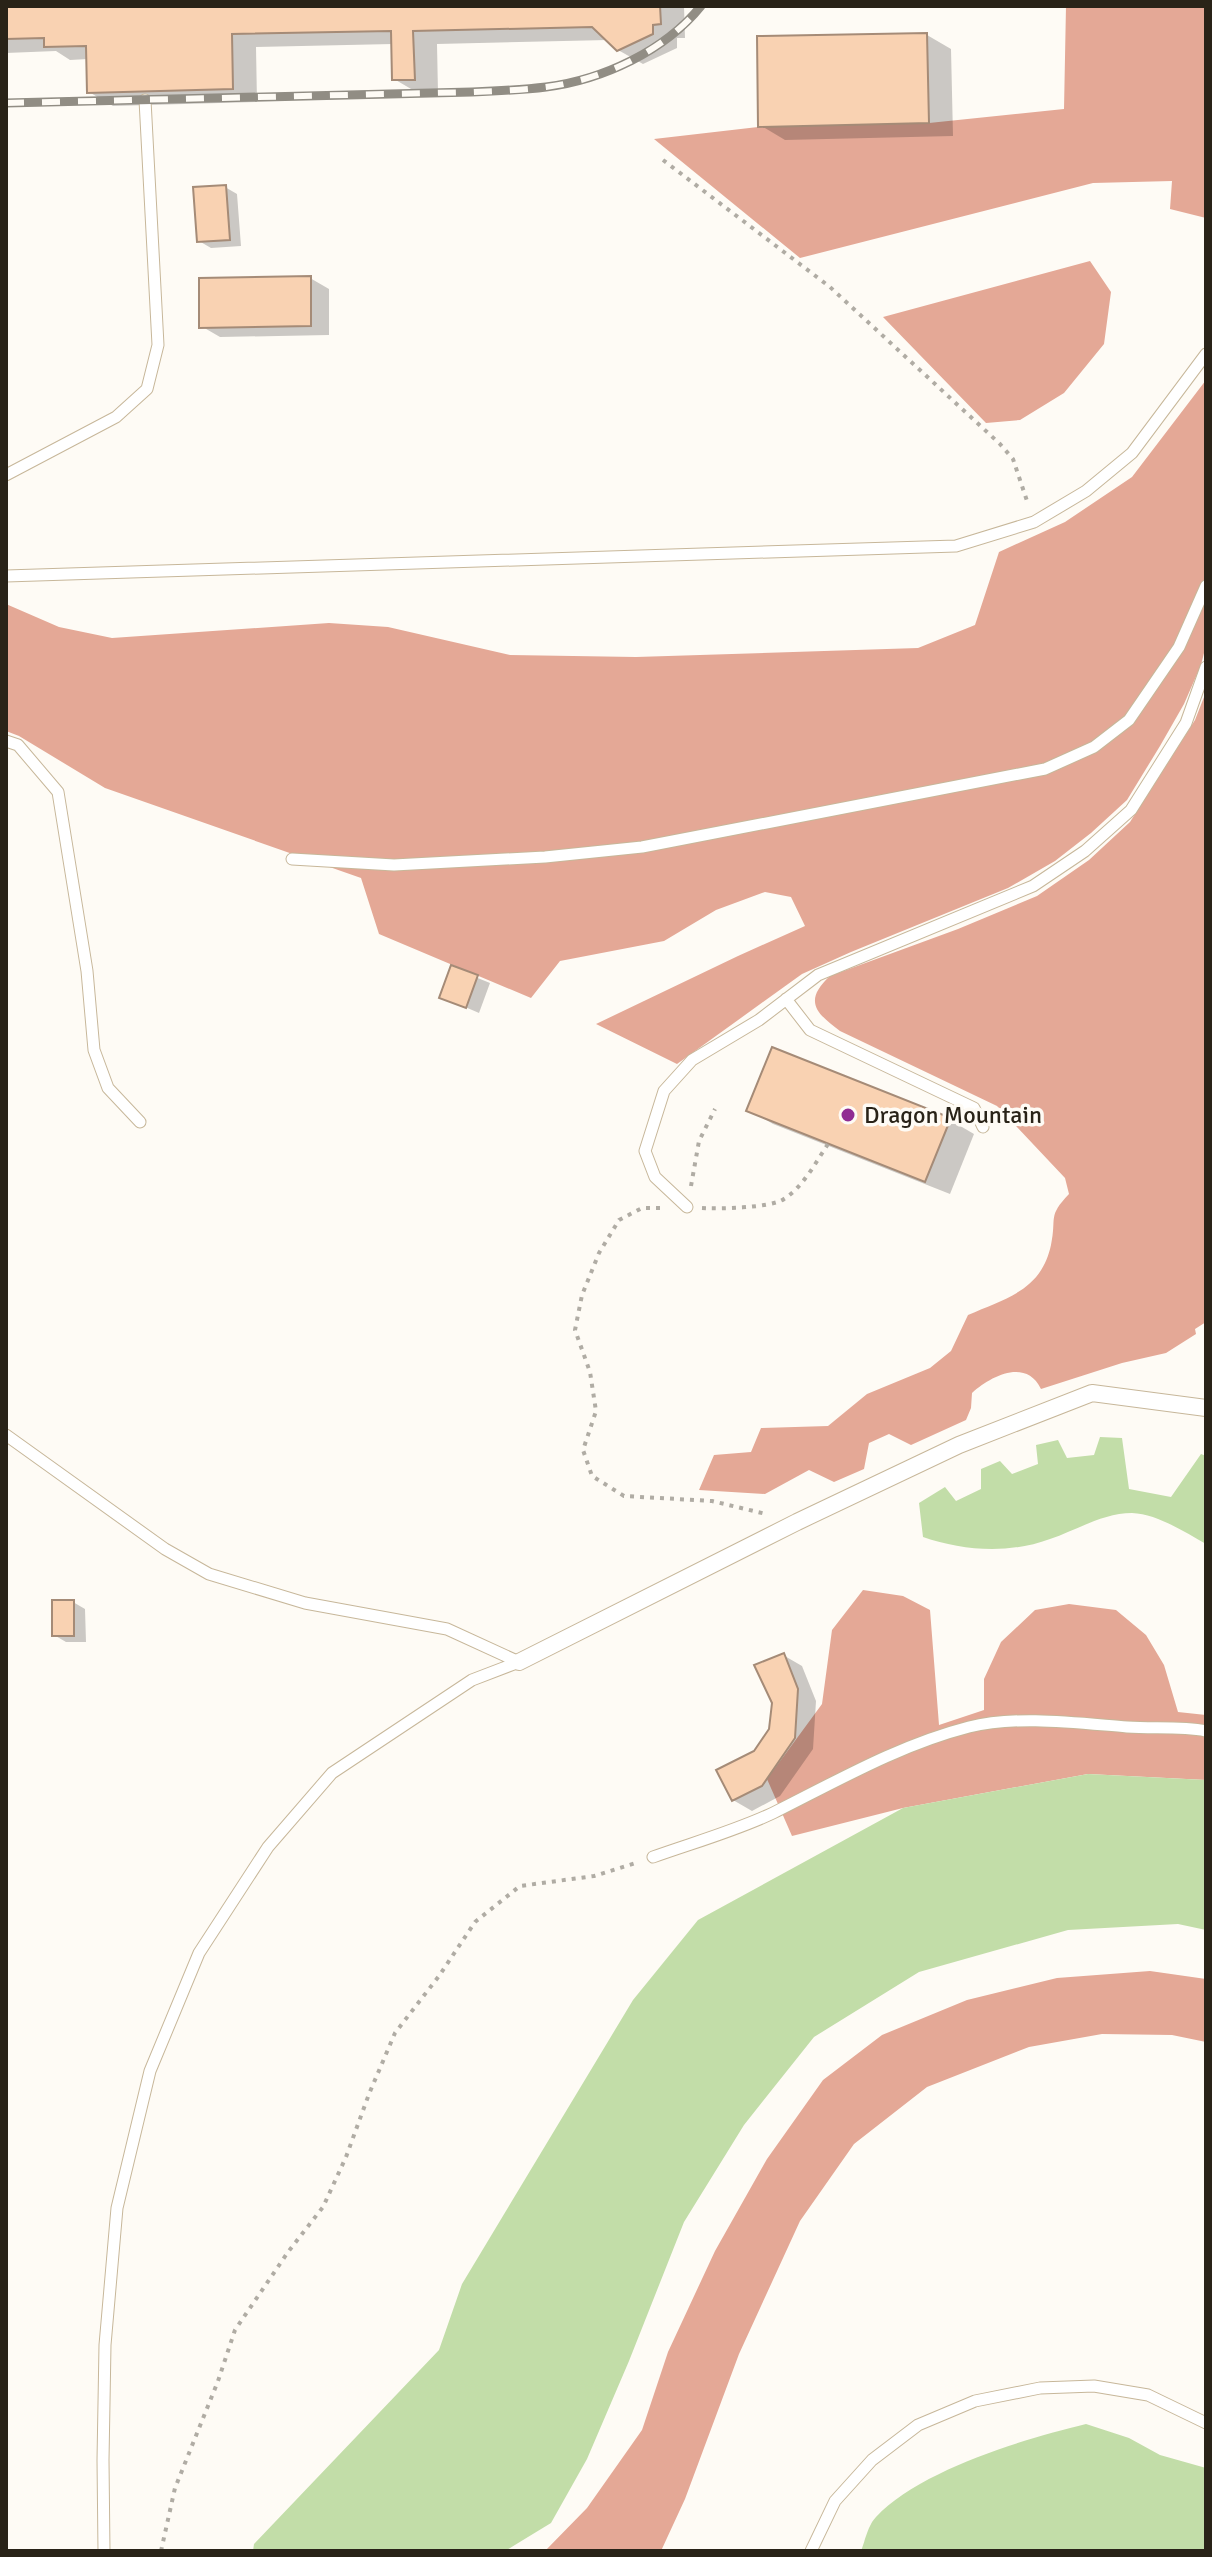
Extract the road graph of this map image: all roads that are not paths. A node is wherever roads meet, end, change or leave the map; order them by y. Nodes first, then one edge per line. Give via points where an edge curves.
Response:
1 (145, 100) dead end
2 (1206, 354) edge
3 (6, 475) edge
4 (6, 576) edge
5 (1206, 586) edge
6 (1206, 667) edge
7 (6, 741) edge
8 (292, 859) dead end
9 (786, 999) junction
10 (140, 1122) dead end
11 (983, 1127) dead end
12 (687, 1207) road end
13 (1206, 1408) edge
14 (6, 1435) edge
15 (519, 1662) junction
16 (1206, 1731) edge
17 (653, 1857) road end
18 (1206, 2423) edge
19 (104, 2551) edge
20 (811, 2551) edge

1 - 3 lane via 158,345 147,389 116,417
2 - 4 lane via 1132,453 1086,491 1034,522 956,546
5 - 8 lane via 1179,647 1129,720 1094,747 1045,769 642,847 394,865
6 - 9 lane via 1186,723 1131,810 1085,851 1033,886 818,975
7 - 10 lane via 18,745 58,792 94,1050 108,1088
9 - 11 lane via 810,1030 974,1108
9 - 12 lane via 692,1060 664,1091 645,1151 655,1177
13 - 15 street via 1092,1393 959,1445
14 - 15 lane via 165,1549 209,1574 305,1603 447,1629
15 - 19 lane via 472,1680 332,1773 268,1847 199,1953 150,2071 117,2208 105,2345
16 - 17 lane via 1034,1720 970,1727 842,1776 770,1814
18 - 20 lane via 1148,2395 1094,2386 1040,2388 975,2401 918,2425 872,2460 835,2501

